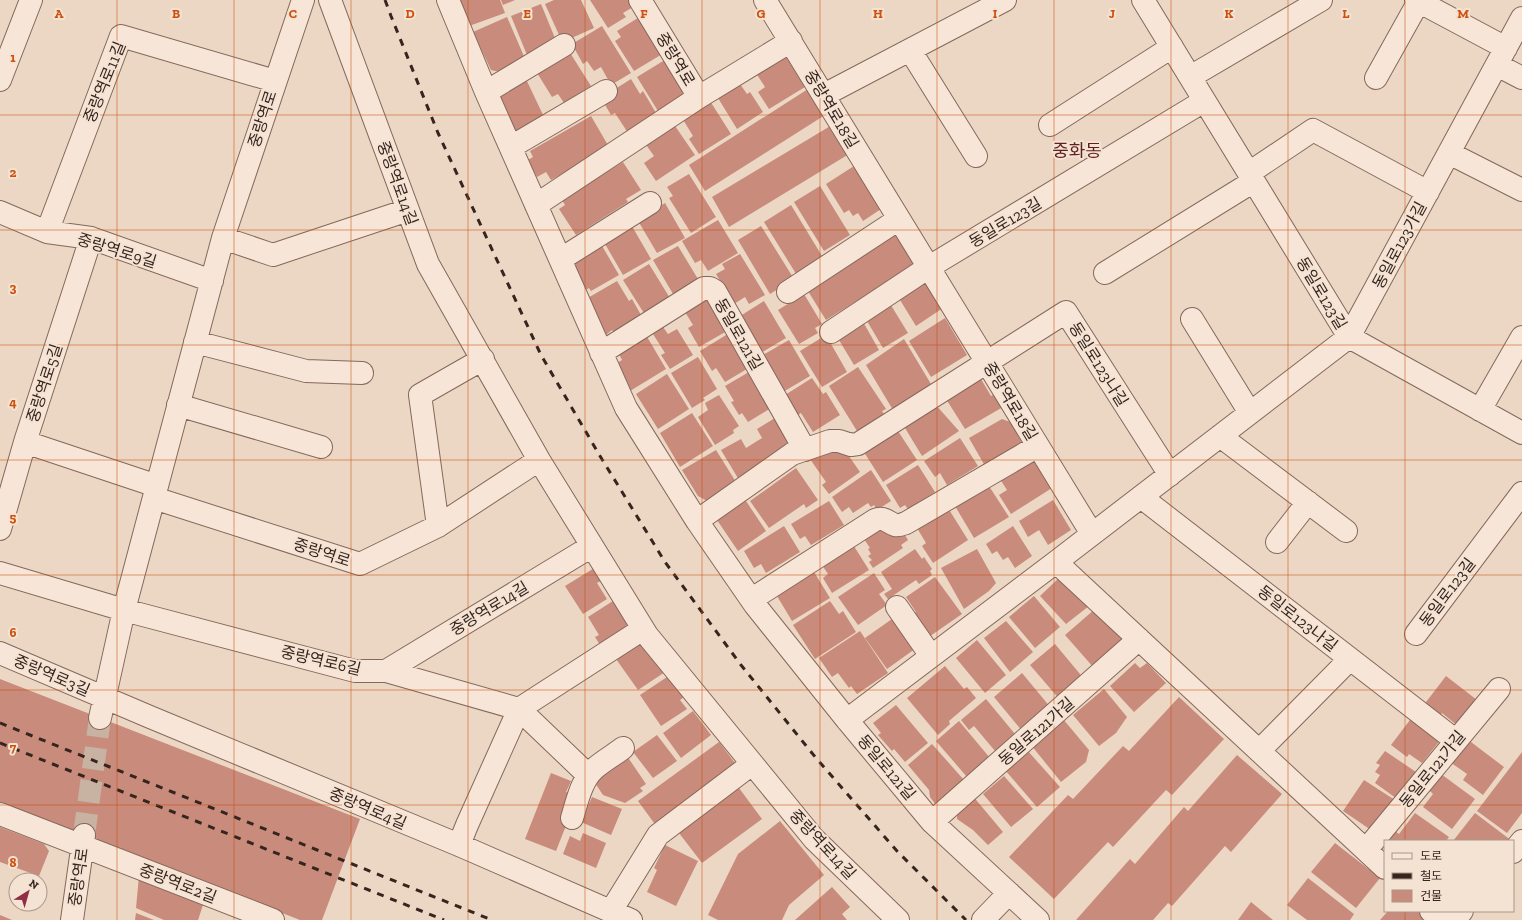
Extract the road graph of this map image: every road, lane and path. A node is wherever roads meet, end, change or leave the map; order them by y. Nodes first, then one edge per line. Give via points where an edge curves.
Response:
1 (31, 0) edge
2 (303, 0) edge
3 (330, 0) edge
4 (448, 0) edge
5 (640, 0) edge
6 (1005, 0) edge
7 (1143, 0) edge
8 (1321, 0) edge
9 (1417, 1) edge
10 (773, 3) edge
11 (1522, 18) edge
12 (791, 41) junction
13 (564, 45) dead end
14 (1172, 47) junction
15 (910, 50) junction
16 (1502, 56) junction
17 (1190, 77) junction
18 (1376, 78) dead end
19 (1522, 78) edge
20 (0, 80) edge
21 (275, 81) junction
22 (606, 91) dead end
23 (486, 92) junction
24 (824, 95) junction
25 (699, 97) junction
26 (1204, 101) junction
27 (1050, 125) dead end
28 (511, 147) junction
29 (1449, 153) junction
30 (976, 156) dead end
31 (1251, 177) junction
32 (1522, 190) edge
33 (1428, 192) junction
34 (650, 204) dead end
35 (536, 205) junction
36 (408, 210) junction
37 (0, 212) edge
38 (899, 219) junction
39 (47, 232) junction
40 (90, 238) junction
41 (223, 238) junction
42 (561, 259) junction
43 (929, 267) junction
44 (1105, 273) dead end
45 (212, 281) junction
46 (788, 292) dead end
47 (1192, 319) dead end
48 (831, 332) dead end
49 (1349, 337) junction
50 (1522, 337) edge
51 (195, 342) junction
52 (601, 353) junction
53 (483, 359) junction
54 (987, 362) junction
55 (362, 373) dead end
56 (178, 405) junction
57 (1480, 410) junction
58 (1250, 413) junction
59 (1522, 433) edge
60 (1220, 436) junction
61 (25, 442) junction
62 (1038, 446) junction
63 (321, 447) dead end
64 (805, 450) junction
65 (539, 460) junction
66 (1170, 475) junction
67 (155, 492) junction
68 (1522, 493) edge
69 (1140, 497) junction
70 (1308, 502) junction
71 (697, 521) junction
72 (438, 526) junction
73 (0, 529) edge
74 (1346, 530) dead end
75 (1092, 534) junction
76 (1277, 542) dead end
77 (592, 546) junction
78 (1056, 562) junction
79 (0, 573) edge
80 (752, 599) junction
81 (897, 607) dead end
82 (124, 610) junction
83 (643, 629) junction
84 (1416, 634) dead end
85 (1139, 639) junction
86 (0, 653) edge
87 (931, 656) junction
88 (1350, 659) junction
89 (386, 670) junction
90 (1499, 689) dead end
91 (102, 707) junction
92 (519, 710) junction
93 (847, 720) junction
94 (1455, 740) junction
95 (623, 748) dead end
96 (1259, 751) junction
97 (752, 764) junction
98 (588, 776) junction
99 (0, 814) edge
100 (572, 818) dead end
101 (932, 822) junction
102 (83, 841) junction
103 (1522, 841) edge
104 (459, 846) junction
105 (1366, 850) junction
106 (1514, 851) edge
107 (1384, 867) edge
108 (1009, 893) junction
109 (612, 911) junction
110 (1432, 912) edge
111 (1461, 912) edge
112 (72, 920) edge
113 (273, 920) edge
114 (631, 920) edge
115 (898, 920) edge
116 (983, 920) edge
117 (1038, 920) edge
118 (1441, 920) edge
119 (1454, 920) edge

1 - 20 street
2 - 21 street, 중랑역로
3 - 36 street, 중랑역로14길
4 - 23 street, 동일로121길
5 - 25 street, 중랑역로
6 - 15 street
7 - 14 street, 동일로123길
8 - 17 street
9 - 16 street
9 - 18 street
10 - 12 street, 중랑역로18길
11 - 16 street, 동일로123가길
12 - 24 street, 중랑역로18길
12 - 25 street
13 - 23 street
14 - 17 street, 동일로123길
14 - 27 street
15 - 24 street
15 - 30 street
16 - 19 street
16 - 29 street, 동일로123가길
17 - 26 street, 동일로123길
21 - 39 street, 중랑역로11길 via 121,36
21 - 41 street, 중랑역로
22 - 28 street
23 - 28 street, 동일로121길
24 - 38 street, 중랑역로18길
25 - 35 street
26 - 31 street, 동일로123길
26 - 43 street, 동일로123길
28 - 35 street, 동일로121길
29 - 32 street
29 - 33 street, 동일로123가길
31 - 33 street via 1312,130
31 - 44 street
31 - 49 street, 동일로123길
33 - 49 street, 동일로123가길
34 - 42 street
35 - 42 street, 동일로121길
36 - 41 street via 273,255
36 - 53 street, 중랑역로14길 via 428,264
37 - 39 street, 중랑역로9길
38 - 43 street, 중랑역로18길
38 - 46 street
39 - 40 street, 중랑역로9길
40 - 45 street, 중랑역로9길
40 - 61 street, 중랑역로5길
41 - 45 street, 중랑역로
42 - 52 street, 동일로121길
43 - 48 street
43 - 54 street, 중랑역로18길
45 - 51 street, 중랑역로
47 - 58 street
49 - 57 street, 동일로123길
49 - 58 street
50 - 57 street
51 - 55 street via 306,371
51 - 56 street, 중랑역로
52 - 64 street, 동일로121길 via 704,288 710,288 715,291
52 - 71 street, 동일로121길 via 626,408
53 - 65 street, 중랑역로14길
53 - 72 street via 420,394
54 - 62 street, 중랑역로18길
54 - 64 street via 858,444 830,441
54 - 66 street, 동일로123나길 via 1066,312
56 - 63 street
56 - 67 street, 중랑역로
57 - 59 street, 동일로123길
58 - 60 street
60 - 66 street
60 - 70 street
61 - 67 street, 중랑역로
61 - 73 street, 중랑역로5길
62 - 75 street, 중랑역로18길
62 - 80 street via 906,523 896,525 884,518 876,520
64 - 71 street via 792,454
65 - 72 street, 중랑역로
65 - 77 street, 중랑역로14길
66 - 69 street
67 - 72 street, 중랑역로 via 360,564
67 - 82 street, 중랑역로
68 - 84 street, 동일로123길
69 - 75 street
69 - 88 street, 동일로123나길
70 - 74 street
70 - 76 street
71 - 80 street, 동일로121길
75 - 78 street
77 - 83 street, 중랑역로14길
77 - 89 street, 중랑역로14길
78 - 85 street
78 - 87 street
79 - 82 street
80 - 93 street, 동일로121길
81 - 87 street
82 - 89 street, 중랑역로6길 via 355,670
82 - 91 street, 중랑역로
83 - 92 street
83 - 97 street, 중랑역로14길
85 - 96 street
85 - 101 street, 동일로121가길
86 - 91 street, 중랑역로3길
87 - 93 street
88 - 94 street, 동일로123나길
88 - 96 street
89 - 92 street, 중랑역로6길
90 - 94 street, 동일로121가길
91 - 104 street, 중랑역로4길
92 - 98 street, 중랑역로6길
92 - 104 street
93 - 101 street, 동일로121길
94 - 105 street, 동일로121가길
95 - 98 street
96 - 105 street
97 - 109 street via 658,835
97 - 115 street, 중랑역로14길 via 814,839
98 - 100 street
99 - 102 street, 중랑역로2길
101 - 108 street, 동일로121길
102 - 112 street, 중랑역로
102 - 113 street, 중랑역로2길
103 - 106 street
104 - 109 street, 중랑역로4길
105 - 107 street
108 - 116 street
108 - 117 street, 동일로121길
109 - 114 street, 중랑역로4길
110 - 118 street
111 - 119 street

